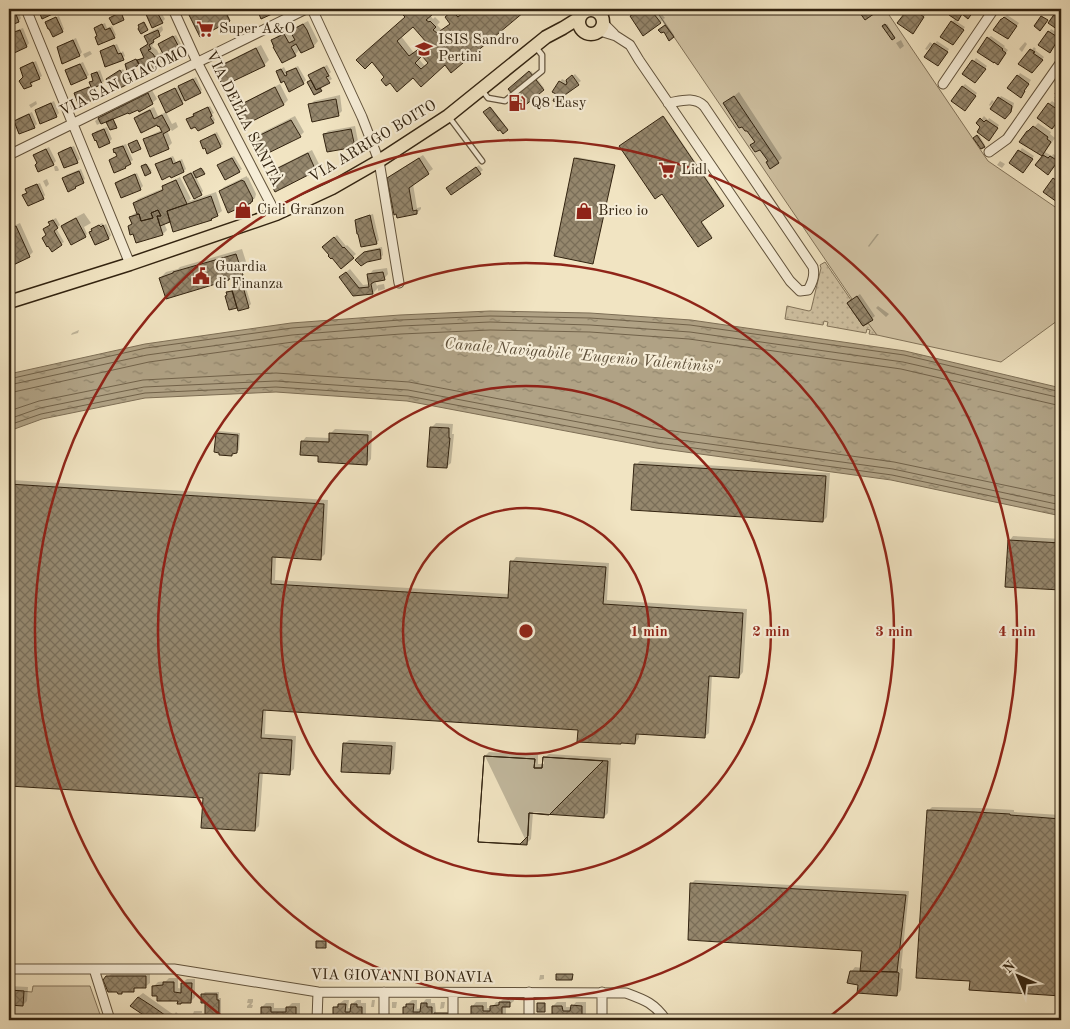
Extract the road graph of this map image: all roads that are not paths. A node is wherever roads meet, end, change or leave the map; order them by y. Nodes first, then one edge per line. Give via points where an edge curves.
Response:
1 (26, 9) edge
2 (173, 9) edge
3 (306, 9) edge
4 (312, 9) edge
5 (994, 9) edge
6 (597, 15) edge
7 (579, 22) junction
8 (535, 46) junction
9 (197, 62) junction
10 (1061, 62) edge
11 (943, 84) dead end
12 (481, 89) junction
13 (668, 103) junction
14 (448, 116) junction
15 (72, 123) junction
16 (988, 152) dead end
17 (9, 155) edge
18 (379, 161) junction
19 (482, 161) dead end
20 (276, 214) junction
21 (130, 264) junction
22 (399, 283) dead end
23 (9, 302) edge
24 (9, 969) edge
25 (94, 969) junction
26 (318, 992) junction
27 (384, 992) junction
28 (529, 992) junction
29 (602, 992) junction
30 (453, 993) junction
31 (110, 1020) edge
32 (317, 1020) edge
33 (384, 1020) edge
34 (453, 1020) edge
35 (529, 1020) edge
36 (602, 1020) edge
37 (666, 1020) edge

1 - 15 street
2 - 9 street, VIA DELLA SANITÀ
3 - 9 street, VIA SAN GIACOMO
4 - 18 street
5 - 11 street
6 - 7 main road, VIA ARRIGO BOITO via 583,12
6 - 7 main road via 596,33 588,34 581,30
6 - 13 street via 616,36 630,45
7 - 8 main road, VIA ARRIGO BOITO via 546,37
8 - 12 main road, VIA ARRIGO BOITO
8 - 12 lane via 542,55 542,71 505,102 488,98
9 - 15 street, VIA SAN GIACOMO
9 - 20 street, VIA DELLA SANITÀ
10 - 16 street via 1007,139
12 - 14 main road, VIA ARRIGO BOITO
13 - 13 street via 790,281 800,291 808,290 815,273 813,267 704,106 694,100
14 - 18 main road, VIA ARRIGO BOITO
14 - 19 lane
15 - 17 street, VIA SAN GIACOMO
15 - 21 street
18 - 20 main road, VIA ARRIGO BOITO via 332,188
18 - 22 street
20 - 21 main road, VIA ARRIGO BOITO
21 - 23 main road, VIA ARRIGO BOITO
24 - 25 street, VIA GIOVANNI BONAVIA
25 - 26 street, VIA GIOVANNI BONAVIA via 174,969
25 - 31 street
26 - 27 street, VIA GIOVANNI BONAVIA
26 - 32 street
27 - 30 street, VIA GIOVANNI BONAVIA
27 - 33 street
28 - 29 street, VIA GIOVANNI BONAVIA
28 - 30 street, VIA GIOVANNI BONAVIA
28 - 35 street
29 - 36 street
29 - 37 street, VIA GIOVANNI BONAVIA via 626,993 646,1000
30 - 34 street

